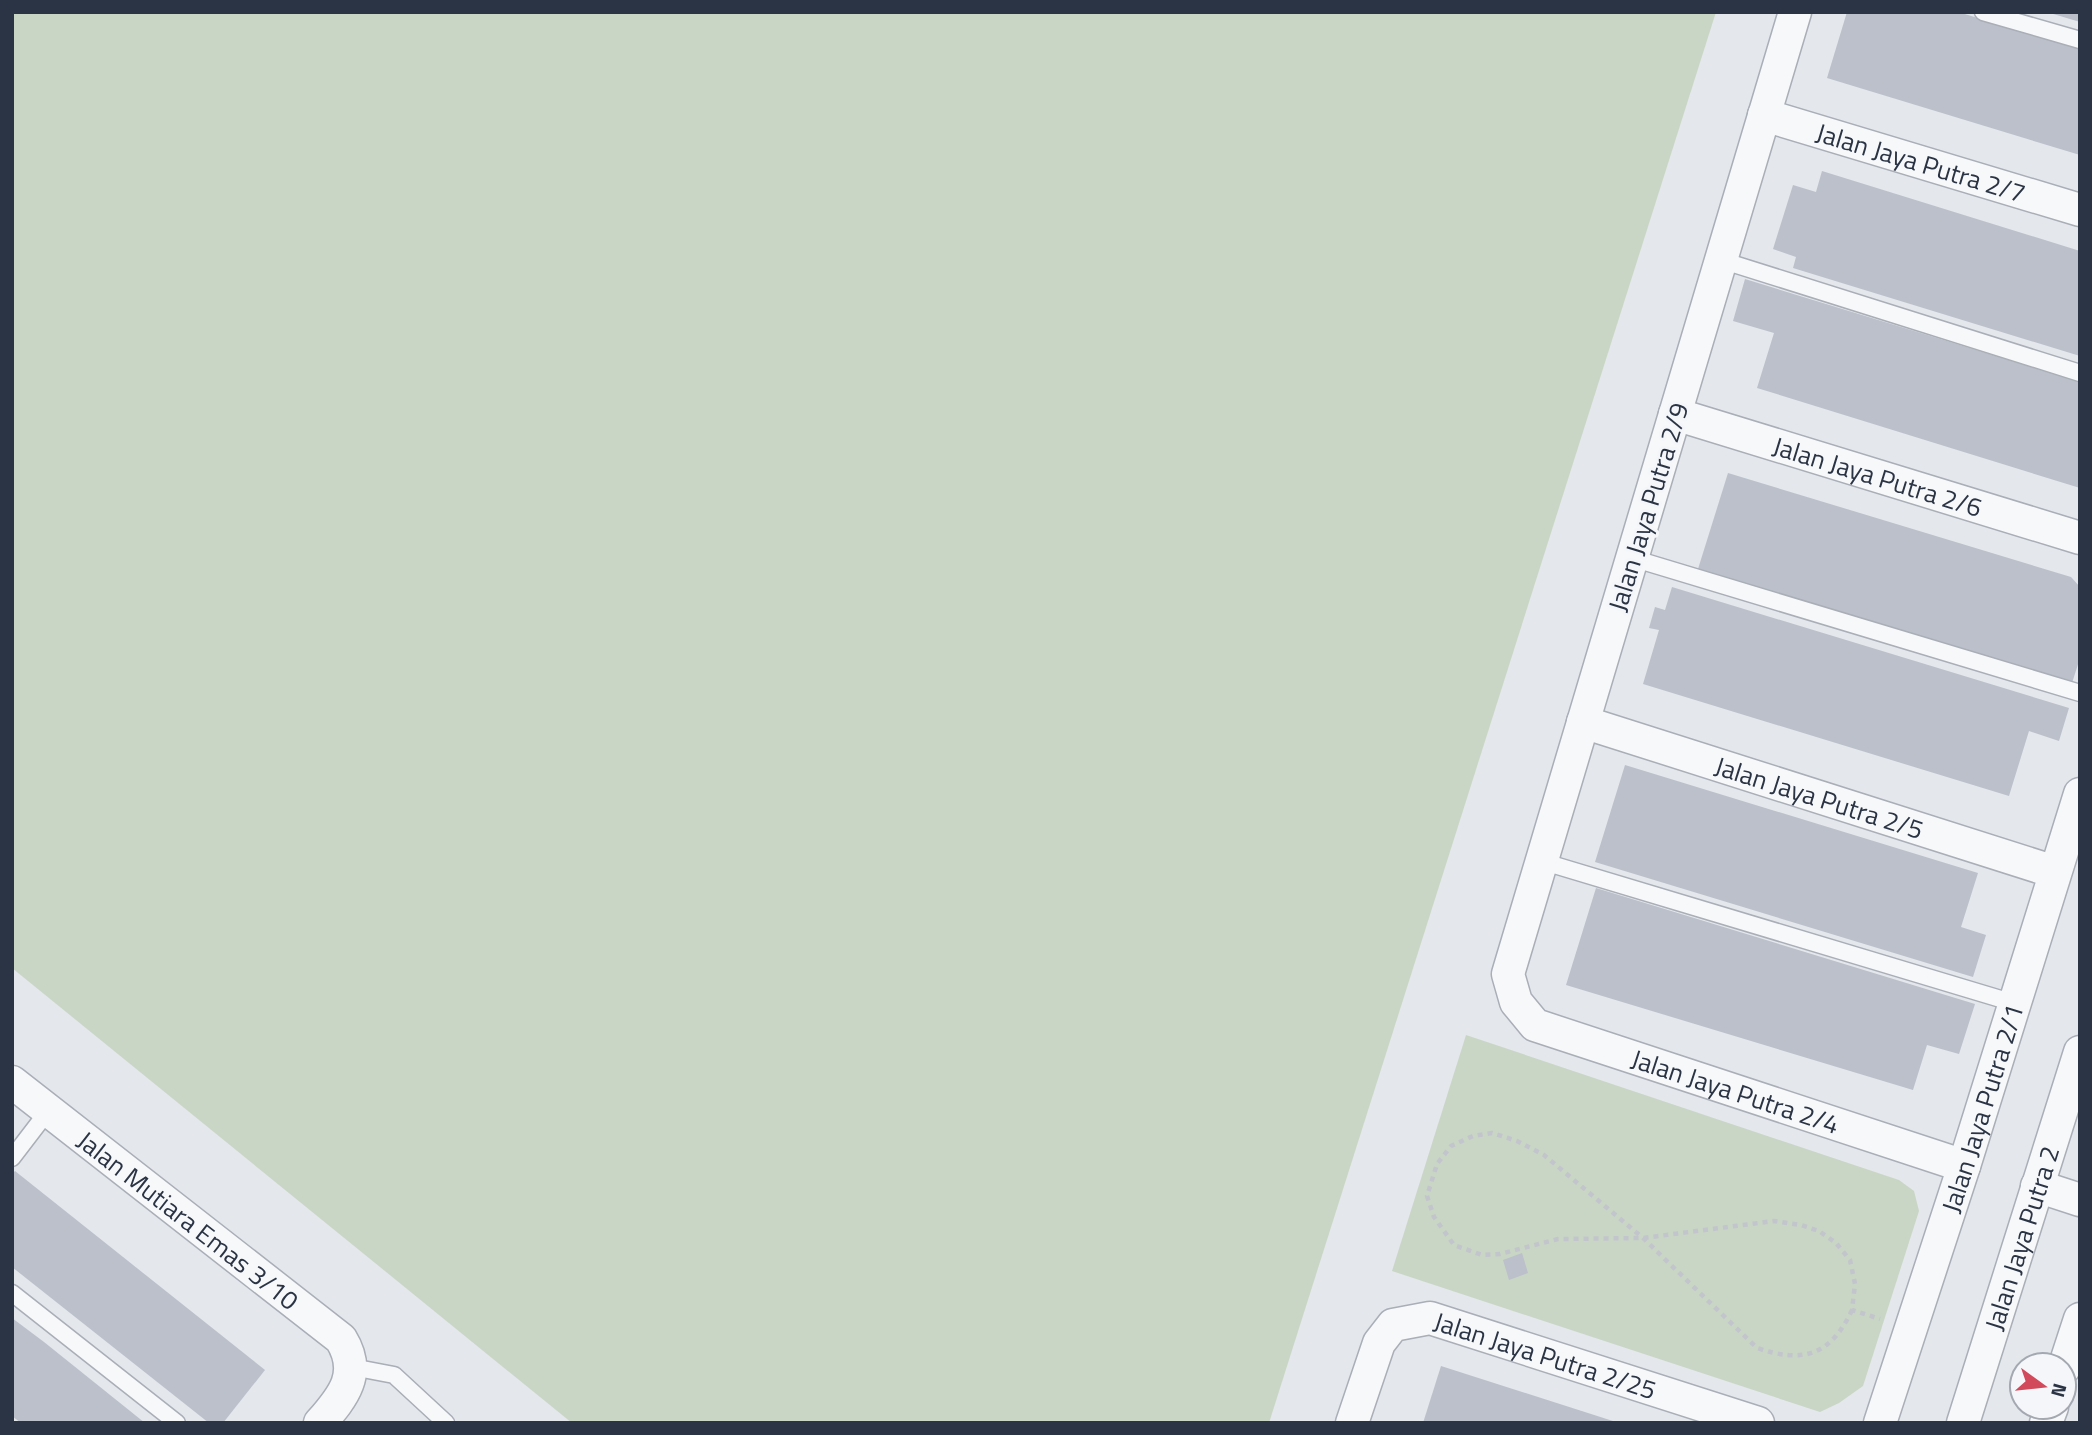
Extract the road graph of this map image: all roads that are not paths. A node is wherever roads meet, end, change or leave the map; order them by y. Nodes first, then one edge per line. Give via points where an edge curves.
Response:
1 (1795, 12) edge
2 (1983, 12) edge
3 (2080, 40) edge
4 (1764, 115) junction
5 (2080, 210) edge
6 (1721, 260) junction
7 (2080, 373) edge
8 (1675, 414) junction
9 (2080, 538) edge
10 (1632, 558) junction
11 (2080, 693) edge
12 (1583, 722) junction
13 (2080, 794) edge
14 (1541, 861) junction
15 (2055, 872) junction
16 (1516, 1002) joint
17 (2014, 1003) junction
18 (2080, 1052) edge
19 (12, 1082) edge
20 (48, 1111) junction
21 (12, 1158) edge
22 (1964, 1166) junction
23 (2038, 1186) junction
24 (2080, 1200) edge
25 (12, 1293) edge
26 (2080, 1319) edge
27 (2070, 1351) edge
28 (352, 1367) junction
29 (177, 1423) edge
30 (320, 1423) edge
31 (446, 1423) edge
32 (1352, 1423) edge
33 (1758, 1423) edge
34 (1880, 1423) edge
35 (1963, 1423) edge

1 - 4 street, Jalan Jaya Putra 2/9
2 - 3 lane
4 - 5 street, Jalan Jaya Putra 2/7
4 - 6 street, Jalan Jaya Putra 2/9
6 - 7 lane
6 - 8 street, Jalan Jaya Putra 2/9
8 - 9 street, Jalan Jaya Putra 2/6
8 - 10 street, Jalan Jaya Putra 2/9
10 - 11 lane
10 - 12 street, Jalan Jaya Putra 2/9
12 - 14 street, Jalan Jaya Putra 2/9
12 - 15 street, Jalan Jaya Putra 2/5
13 - 15 street, Jalan Jaya Putra 2/1
14 - 16 street, Jalan Jaya Putra 2/9 via 1508,974
14 - 17 lane
15 - 17 street, Jalan Jaya Putra 2/1
16 - 22 street, Jalan Jaya Putra 2/4 via 1535,1026
17 - 22 street, Jalan Jaya Putra 2/1
18 - 23 street, Jalan Jaya Putra 2
19 - 20 street, Jalan Mutiara Emas 3/10
20 - 21 lane
20 - 28 street, Jalan Mutiara Emas 3/10 via 341,1339
22 - 34 street, Jalan Jaya Putra 2/1
23 - 24 street
23 - 35 street, Jalan Jaya Putra 2
25 - 29 lane
26 - 27 street
28 - 30 street via 339,1401
28 - 31 lane via 394,1375
32 - 33 street, Jalan Jaya Putra 2/25 via 1379,1343 1393,1325 1430,1318

